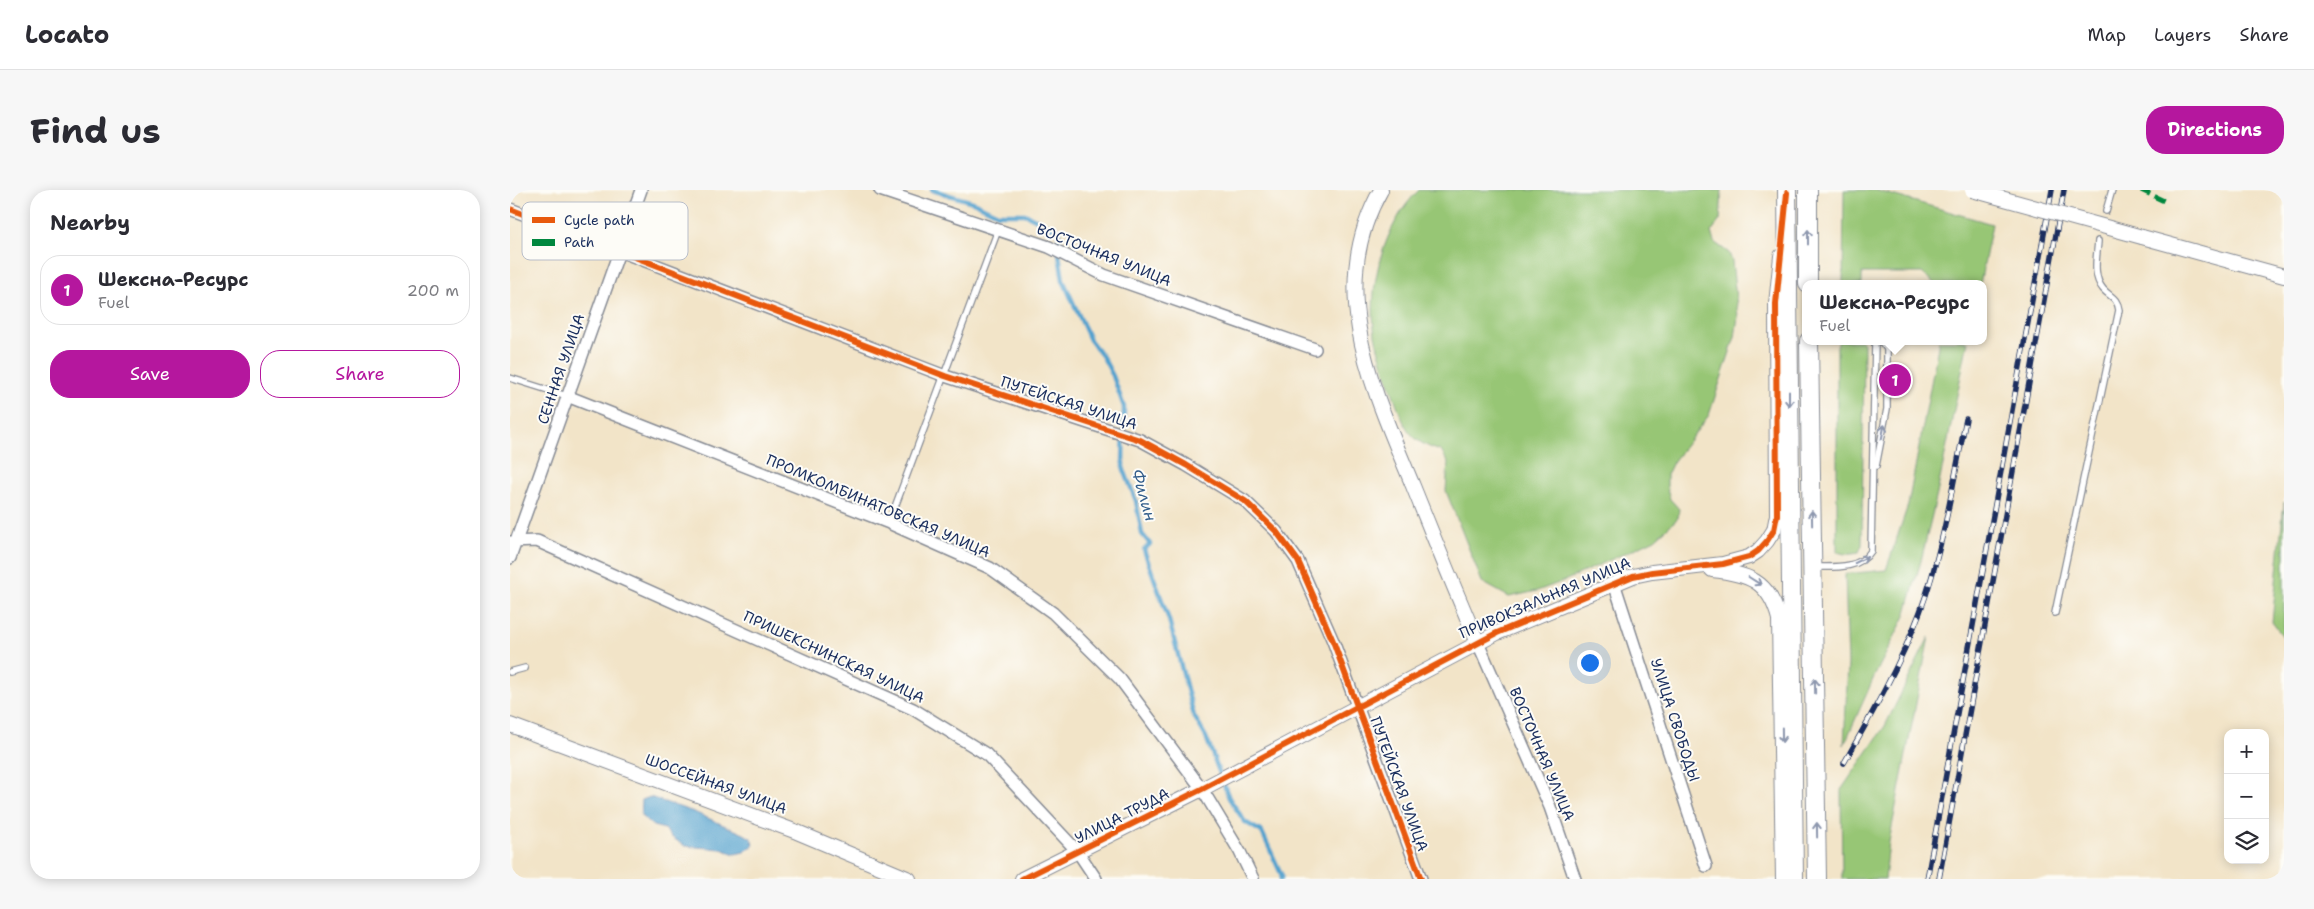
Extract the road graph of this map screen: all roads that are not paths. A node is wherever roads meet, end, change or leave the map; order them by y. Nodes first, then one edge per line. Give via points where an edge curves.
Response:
1 (641, 190) edge
2 (880, 190) edge
3 (1381, 190) edge
4 (1808, 190) edge
5 (1972, 190) edge
6 (2112, 190) edge
7 (1787, 191) edge
8 (636, 202) edge
9 (510, 209) edge
10 (2106, 211) dead end
11 (522, 214) edge
12 (998, 230) junction
13 (2098, 242) dead end
14 (615, 260) edge
15 (642, 260) edge
16 (2284, 276) edge
17 (1808, 280) edge
18 (1809, 345) edge
19 (1875, 345) edge
20 (1884, 345) edge
21 (1315, 349) dead end
22 (945, 376) junction
23 (510, 378) edge
24 (567, 396) junction
25 (1873, 480) junction
26 (889, 523) junction
27 (513, 541) edge
28 (510, 558) edge
29 (1691, 567) junction
30 (1813, 567) junction
31 (1614, 583) junction
32 (2055, 613) dead end
33 (1478, 643) junction
34 (525, 668) dead end
35 (510, 672) edge
36 (1358, 708) junction
37 (510, 725) edge
38 (1232, 772) joint
39 (1202, 789) junction
40 (1078, 852) junction
41 (1706, 866) dead end
42 (909, 879) edge
43 (1022, 879) edge
44 (1096, 879) edge
45 (1253, 879) edge
46 (1421, 879) edge
47 (1575, 879) edge
48 (1783, 879) edge
49 (1794, 879) edge
50 (1817, 879) edge

1 - 8 street, СЕННАЯ УЛИЦА
2 - 12 street, ВОСТОЧНАЯ УЛИЦА
3 - 33 street via 1360,246 1355,294 1358,331 1365,362 1385,418
17 -> 4 highway
5 - 16 street, bridge
6 - 10 lane
7 - 29 street via 1776,304 1774,530 1758,551 1749,557
7 -> 49 highway
9 - 11 street, ПУТЕЙСКАЯ УЛИЦА
12 - 21 street, ВОСТОЧНАЯ УЛИЦА via 1050,247 1104,275
12 - 22 lane
13 - 32 lane via 2098,278 2103,289 2118,302 2119,310
14 - 24 street, СЕННАЯ УЛИЦА
15 - 22 street, ПУТЕЙСКАЯ УЛИЦА
30 -> 18 highway
19 - 25 lane
25 -> 20 lane via 1888,408 1888,356
22 - 26 lane
22 - 36 street, ПУТЕЙСКАЯ УЛИЦА via 1140,440 1245,502 1276,531 1298,561
23 - 24 lane
24 - 26 street, ПРОМКОМБИНАТОВСКАЯ УЛИЦА
24 - 27 street, СЕННАЯ УЛИЦА
30 -> 25 lane via 1845,566 1866,559 1872,551
26 - 39 street, ПРОМКОМБИНАТОВСКАЯ УЛИЦА via 990,568 1053,613 1120,679
27 - 28 street, СЕННАЯ УЛИЦА
27 - 40 street, ПРИШЕКСНИНСКАЯ УЛИЦА via 536,541 913,709 986,754
29 - 31 street, ПРИВОКЗАЛЬНАЯ УЛИЦА via 1652,572
29 -> 48 street via 1753,579 1763,586 1779,619
50 -> 30 highway
31 - 33 street, ПРИВОКЗАЛЬНАЯ УЛИЦА
31 - 41 street, УЛИЦА СВОБОДЫ
33 - 36 street, ПРИВОКЗАЛЬНАЯ УЛИЦА
33 - 47 street, ВОСТОЧНАЯ УЛИЦА via 1550,807
34 - 35 lane
36 - 38 street, ПРИВОКЗАЛЬНАЯ УЛИЦА
36 - 46 street, ПУТЕЙСКАЯ УЛИЦА
37 - 42 street, ШОССЕЙНАЯ УЛИЦА via 797,832
38 - 39 street, УЛИЦА ТРУДА
39 - 40 street, УЛИЦА ТРУДА
39 - 45 street, ПРОМКОМБИНАТОВСКАЯ УЛИЦА
40 - 43 street, УЛИЦА ТРУДА
40 - 44 street, ПРИШЕКСНИНСКАЯ УЛИЦА

